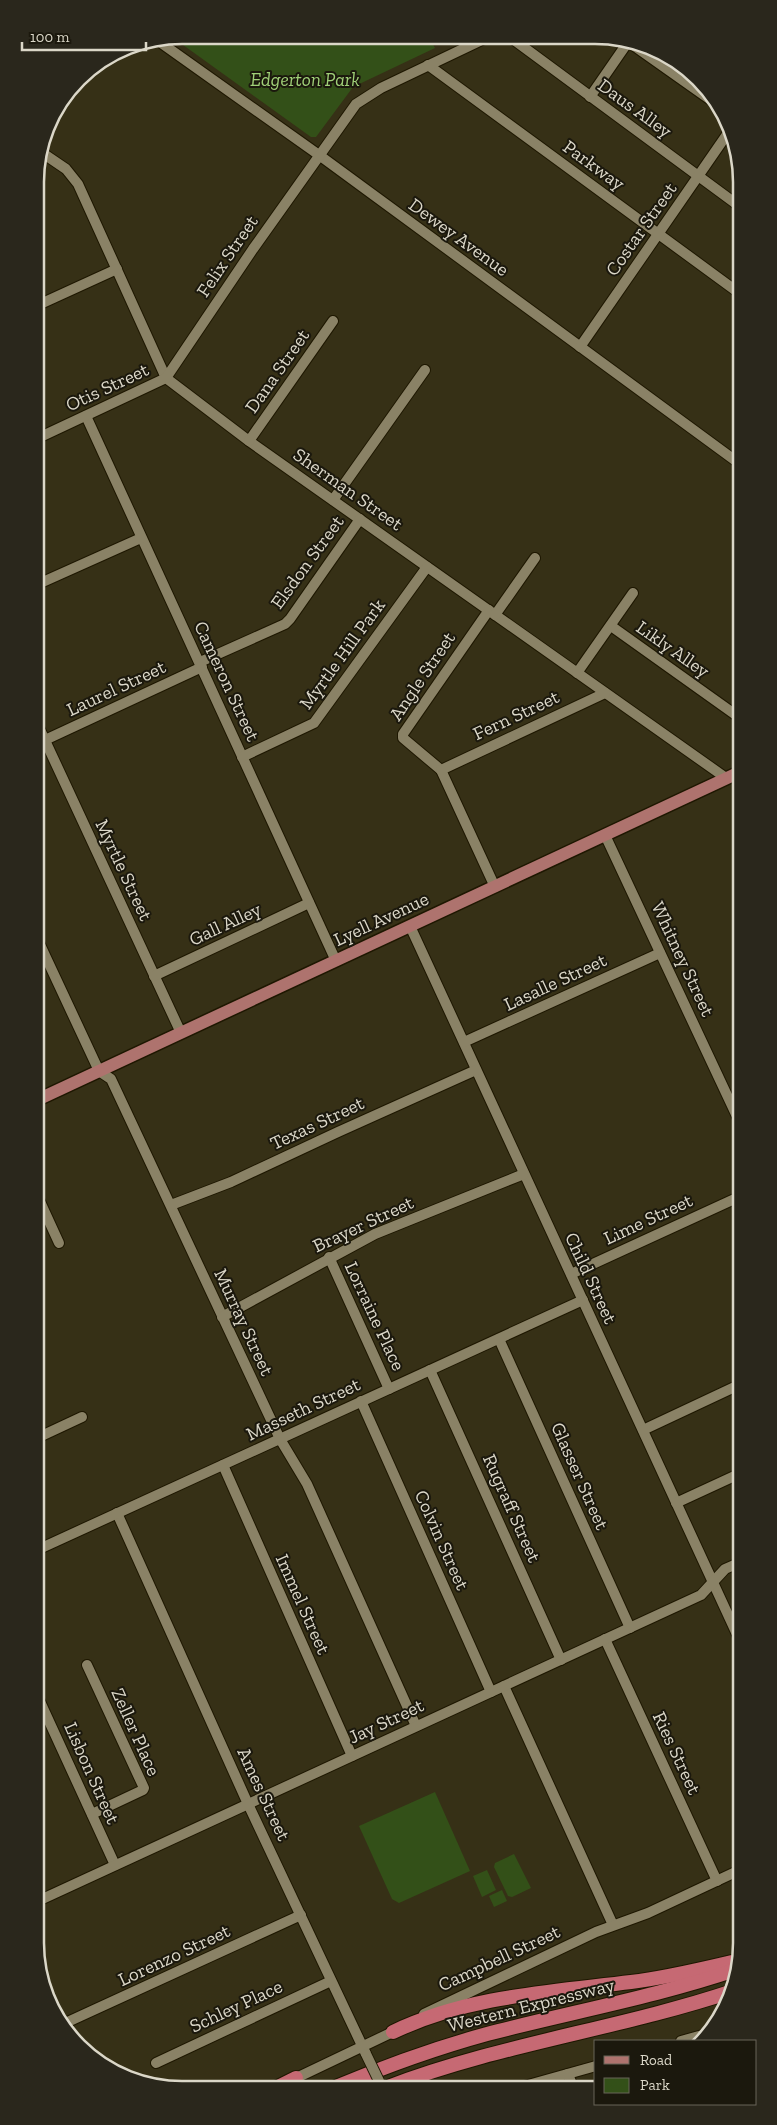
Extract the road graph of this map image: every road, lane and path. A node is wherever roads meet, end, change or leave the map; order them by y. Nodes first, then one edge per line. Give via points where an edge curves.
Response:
1 (473, 44) edge
2 (519, 44) edge
3 (164, 45) edge
4 (628, 47) edge
5 (654, 57) edge
6 (428, 65) junction
7 (680, 73) edge
8 (590, 97) junction
9 (726, 136) edge
10 (319, 155) junction
11 (46, 156) edge
12 (699, 176) junction
13 (733, 202) edge
14 (659, 234) junction
15 (117, 269) junction
16 (733, 290) edge
17 (44, 302) edge
18 (334, 321) dead end
19 (580, 347) junction
20 (424, 370) dead end
21 (166, 378) junction
22 (86, 416) junction
23 (44, 435) edge
24 (249, 441) junction
25 (733, 459) edge
26 (333, 500) junction
27 (360, 519) junction
28 (141, 538) junction
29 (536, 558) dead end
30 (427, 567) junction
31 (44, 581) edge
32 (634, 593) dead end
33 (492, 613) junction
34 (610, 626) junction
35 (201, 665) junction
36 (578, 674) junction
37 (605, 693) junction
38 (733, 713) edge
39 (44, 740) joint
40 (242, 757) junction
41 (441, 770) junction
42 (733, 775) edge
43 (726, 778) junction
44 (606, 835) junction
45 (495, 887) junction
46 (310, 903) junction
47 (410, 926) junction
48 (44, 953) edge
49 (660, 953) junction
50 (336, 961) junction
51 (154, 976) junction
52 (181, 1033) junction
53 (464, 1042) junction
54 (476, 1070) junction
55 (99, 1071) junction
56 (44, 1097) edge
57 (733, 1101) edge
58 (524, 1174) junction
59 (733, 1200) edge
60 (171, 1205) junction
61 (44, 1209) edge
62 (60, 1242) dead end
63 (329, 1257) junction
64 (570, 1274) junction
65 (583, 1300) junction
66 (222, 1317) junction
67 (499, 1339) junction
68 (430, 1370) junction
69 (733, 1388) edge
70 (389, 1389) junction
71 (362, 1402) junction
72 (82, 1418) dead end
73 (643, 1430) junction
74 (44, 1435) edge
75 (280, 1438) junction
76 (223, 1465) junction
77 (733, 1477) edge
78 (676, 1503) junction
79 (117, 1513) junction
80 (44, 1547) edge
81 (733, 1566) edge
82 (713, 1582) junction
83 (733, 1626) edge
84 (630, 1628) junction
85 (605, 1639) junction
86 (561, 1660) junction
87 (87, 1665) dead end
88 (504, 1686) junction
89 (491, 1692) junction
90 (44, 1708) edge
91 (416, 1726) junction
92 (352, 1756) junction
93 (248, 1804) junction
94 (92, 1814) junction
95 (115, 1865) junction
96 (733, 1873) edge
97 (717, 1881) junction
98 (44, 1898) edge
99 (301, 1916) junction
100 (613, 1926) junction
101 (732, 1963) edge
102 (731, 1971) edge
103 (331, 1981) junction
104 (724, 1994) edge
105 (69, 2023) edge
106 (393, 2032) junction
107 (364, 2051) junction
108 (156, 2063) dead end
109 (594, 2067) edge
110 (568, 2074) junction
111 (296, 2078) joint
112 (290, 2081) edge
113 (351, 2081) edge
114 (379, 2081) edge
115 (407, 2081) edge
116 (543, 2081) edge
117 (571, 2081) edge

1 - 6 street, Felix Street
2 - 8 street, Daus Alley
3 - 10 street, Dewey Avenue
4 - 8 street
5 - 7 street
6 - 10 street, Felix Street via 361,100
6 - 14 street, Parkway
8 - 12 street, Daus Alley
9 - 12 street, Costar Street
10 - 19 street, Dewey Avenue
10 - 21 street, Felix Street
11 - 15 street, Sherman Street via 73,176
12 - 13 street, Daus Alley
12 - 14 street, Costar Street
14 - 16 street, Parkway
14 - 19 street, Costar Street
15 - 17 street
15 - 21 street, Sherman Street
18 - 24 street, Dana Street
19 - 25 street, Dewey Avenue
20 - 26 street
21 - 22 street, Otis Street
21 - 24 street, Sherman Street
22 - 23 street, Otis Street
22 - 28 street, Cameron Street
24 - 26 street, Sherman Street
26 - 27 street, Sherman Street
27 - 30 street, Sherman Street
27 - 35 street, Elsdon Street via 285,624
28 - 31 street
28 - 35 street, Cameron Street
29 - 33 street
30 - 33 street, Sherman Street
30 - 40 street, Myrtle Hill Park via 320,717 308,727
32 - 34 street
33 - 36 street, Sherman Street
33 - 41 street, Angle Street via 403,734 406,742
34 - 36 street
34 - 38 street, Likly Alley
35 - 39 street, Laurel Street
35 - 40 street, Cameron Street
36 - 37 street, Sherman Street
37 - 41 street, Fern Street
37 - 43 street, Sherman Street
39 - 51 street, Myrtle Street
40 - 46 street, Cameron Street
41 - 45 street, Angle Street
42 - 43 main road, Lyell Avenue
43 - 44 main road, Lyell Avenue
44 - 45 main road, Lyell Avenue
44 - 49 street, Whitney Street
45 - 47 main road, Lyell Avenue
46 - 50 street, Cameron Street
46 - 51 street, Gall Alley
47 - 50 main road, Lyell Avenue
47 - 53 street, Child Street
48 - 55 street, Murray Street
49 - 53 street, Lasalle Street
49 - 57 street, Whitney Street
50 - 52 main road, Lyell Avenue
51 - 52 street, Myrtle Street
52 - 55 main road, Lyell Avenue
53 - 54 street, Child Street
54 - 58 street, Child Street
54 - 60 street, Texas Street via 231,1182
55 - 56 main road, Lyell Avenue
55 - 60 street, Murray Street via 111,1079
58 - 63 street, Brayer Street via 375,1234
58 - 64 street, Child Street
59 - 64 street, Lime Street
60 - 66 street, Murray Street
61 - 62 street
63 - 66 street, Brayer Street
63 - 70 street, Lorraine Place
64 - 65 street, Child Street
65 - 67 street, Masseth Street
65 - 73 street, Child Street
66 - 75 street, Murray Street
67 - 68 street, Masseth Street
67 - 84 street, Glasser Street
68 - 70 street, Masseth Street
68 - 86 street, Rugraff Street
69 - 73 street
70 - 71 street, Masseth Street
71 - 75 street, Masseth Street
71 - 89 street, Colvin Street
72 - 74 street
73 - 78 street, Child Street
75 - 76 street, Masseth Street
75 - 91 street, Murray Street via 307,1484
76 - 79 street, Masseth Street
76 - 92 street, Immel Street
77 - 78 street
78 - 82 street, Child Street
79 - 80 street, Masseth Street
79 - 93 street, Ames Street
81 - 82 street, Jay Street
82 - 83 street, Child Street
82 - 84 street, Jay Street via 701,1596
84 - 85 street, Jay Street
85 - 86 street, Jay Street
85 - 97 street, Ries Street
86 - 88 street, Jay Street
87 - 94 street, Zeller Place via 144,1788
88 - 89 street, Jay Street
88 - 100 street
89 - 91 street, Jay Street
90 - 94 street, Lisbon Street
91 - 92 street, Jay Street
92 - 93 street, Jay Street
93 - 95 street, Jay Street
93 - 99 street, Ames Street
94 - 95 street, Lisbon Street
95 - 98 street, Jay Street
96 - 97 street, Campbell Street
97 - 100 street, Campbell Street
99 - 103 street, Ames Street
99 - 105 street, Lorenzo Street
100 - 106 street, Campbell Street via 446,2003
101 - 106 highway via 644,1980 487,2001 433,2015
102 - 113 highway, Western Expressway via 458,2043
103 - 107 street, Ames Street
103 - 108 street, Schley Place
104 - 115 highway, Western Expressway via 490,2054
106 - 107 street, Campbell Street
107 - 111 street, Campbell Street
107 - 114 street, Ames Street, bridge
109 - 110 street
110 - 116 street
110 - 117 street
111 - 112 highway

